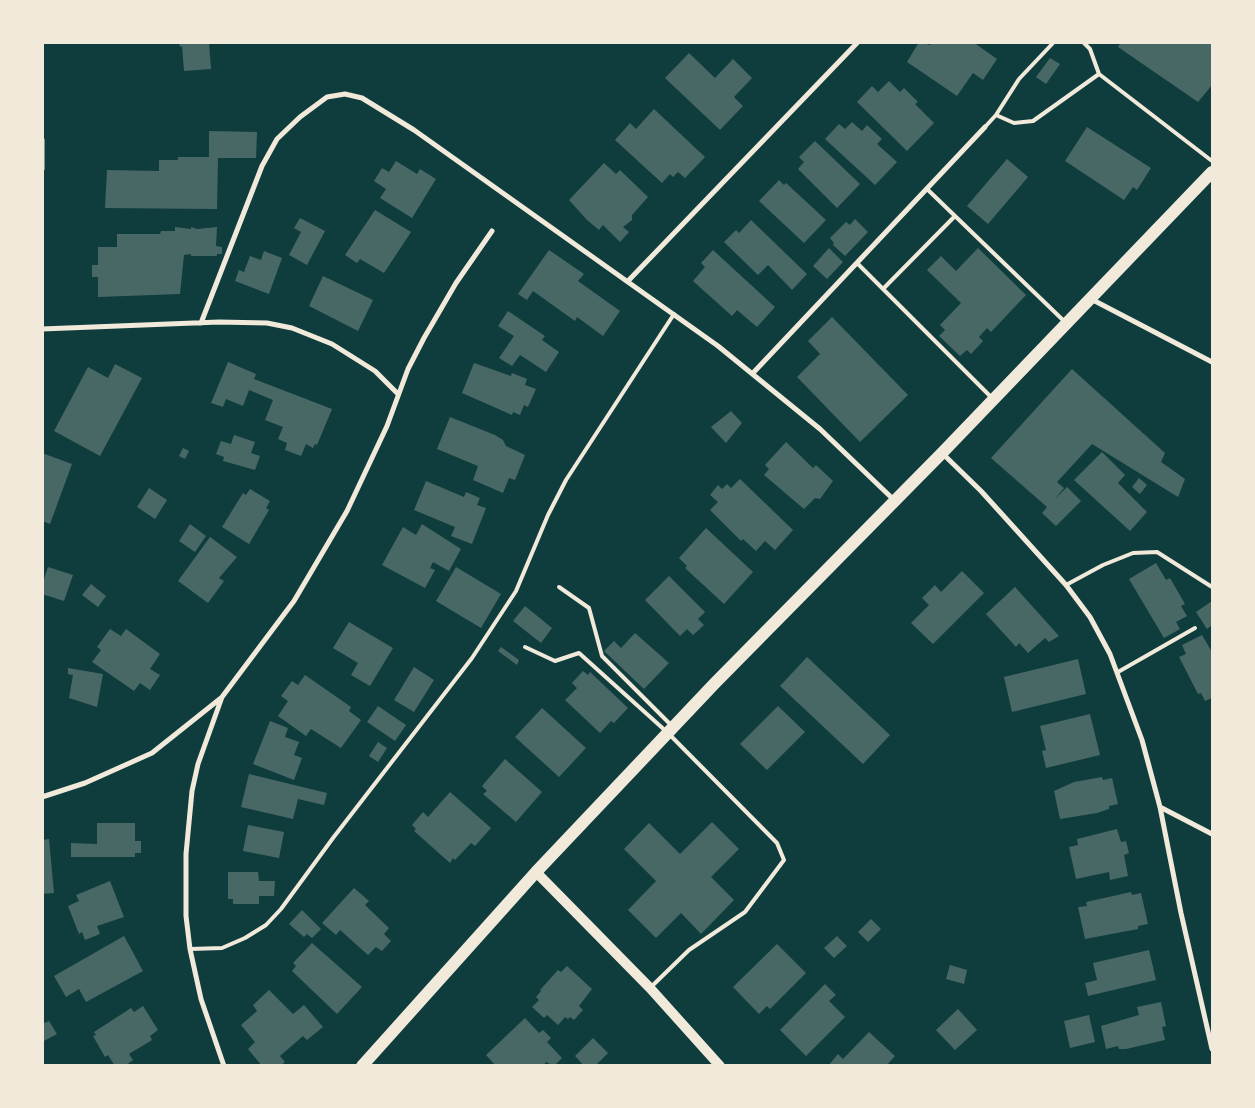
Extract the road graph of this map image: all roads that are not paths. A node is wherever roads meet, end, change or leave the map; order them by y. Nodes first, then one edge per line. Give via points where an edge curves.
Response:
1 (858, 42) edge
2 (1054, 42) edge
3 (1083, 42) edge
4 (1100, 74) junction
5 (996, 115) junction
6 (985, 127) joint
7 (42, 140) edge
8 (1212, 160) edge
9 (42, 169) edge
10 (1212, 172) edge
11 (927, 189) junction
12 (955, 216) junction
13 (492, 231) dead end
14 (857, 263) junction
15 (628, 281) junction
16 (882, 289) junction
17 (1090, 299) junction
18 (674, 314) junction
19 (201, 323) junction
20 (1067, 323) junction
21 (42, 329) edge
22 (1212, 362) edge
23 (753, 373) junction
24 (398, 394) junction
25 (993, 399) junction
26 (942, 453) junction
27 (894, 500) junction
28 (1066, 585) junction
29 (559, 587) dead end
30 (1212, 587) edge
31 (1195, 628) dead end
32 (525, 647) dead end
33 (1118, 672) junction
34 (222, 697) junction
35 (671, 730) junction
36 (42, 797) edge
37 (1160, 806) junction
38 (1212, 834) edge
39 (536, 872) junction
40 (190, 949) junction
41 (650, 988) junction
42 (1212, 1049) edge
43 (224, 1066) edge
44 (362, 1066) edge
45 (720, 1066) edge

1 - 15 street
2 - 5 lane via 1019,79
3 - 4 lane via 1090,49
4 - 5 lane via 1033,121 1014,122
4 - 8 lane
5 - 6 lane
6 - 11 street
7 - 9 street
10 - 17 main road
11 - 12 lane
11 - 14 street
12 - 16 lane
12 - 20 lane
13 - 24 street via 451,291 424,338
14 - 16 lane
14 - 23 street
15 - 18 street
15 - 19 street via 414,130 362,98 345,94 327,97 277,139 262,166
16 - 25 lane
17 - 20 main road
17 - 22 street
18 - 23 street
18 - 40 lane via 566,480 516,591 472,658 281,909 266,925 245,938 222,948
19 - 21 street
19 - 24 street via 267,323 292,328 351,355 375,371
20 - 25 main road
23 - 27 street via 820,429
24 - 34 street via 387,426 347,511 294,601
25 - 26 main road
26 - 27 main road
26 - 28 street
27 - 35 main road
28 - 30 lane via 1133,552 1158,552
28 - 33 street via 1090,617
29 - 35 lane via 589,608 602,656
31 - 33 lane
32 - 35 lane via 555,660 579,652
33 - 37 street via 1142,740
34 - 36 street via 152,753 85,783
34 - 40 street via 192,791 186,854 186,916
35 - 39 main road
35 - 41 lane via 778,844 784,860 746,912 689,950
37 - 38 street
37 - 42 street
39 - 41 main road
39 - 44 main road
40 - 43 street
41 - 45 main road

